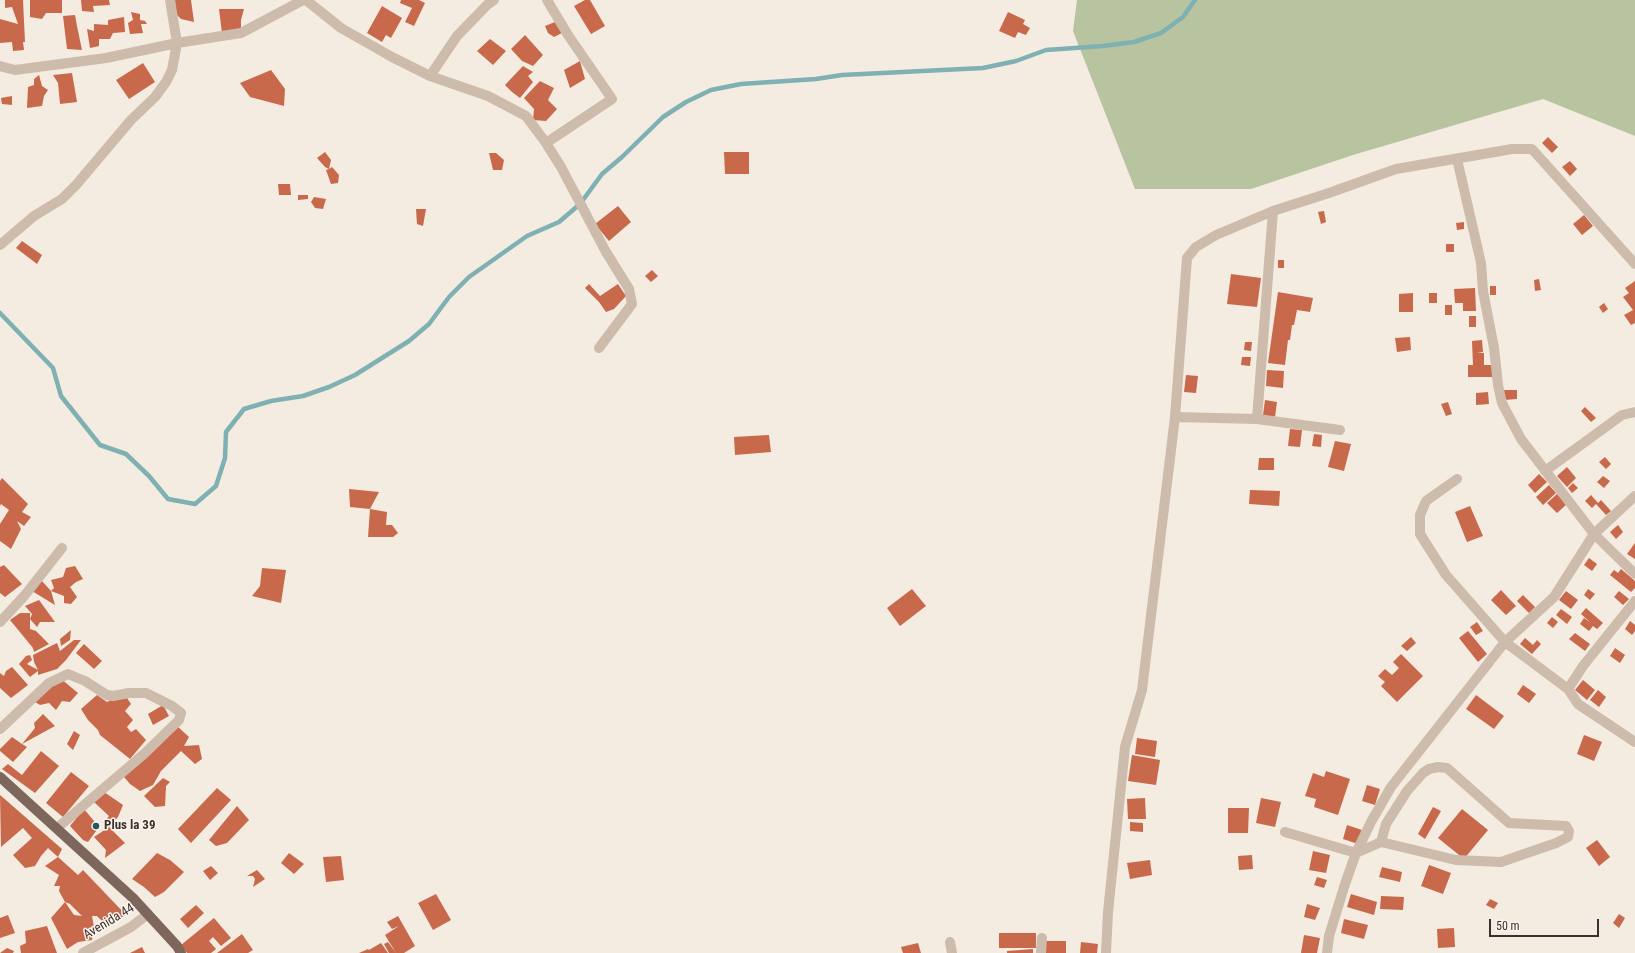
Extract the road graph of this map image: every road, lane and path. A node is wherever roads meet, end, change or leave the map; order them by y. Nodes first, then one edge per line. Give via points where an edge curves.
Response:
1 (170, 0) edge
2 (303, 0) edge
3 (306, 0) edge
4 (494, 0) edge
5 (548, 0) edge
6 (177, 43) junction
7 (0, 66) edge
8 (430, 76) junction
9 (546, 143) junction
10 (1457, 159) junction
11 (1273, 211) junction
12 (0, 244) edge
13 (1635, 264) edge
14 (599, 348) dead end
15 (1635, 412) edge
16 (1175, 417) junction
17 (1257, 419) junction
18 (1340, 430) dead end
19 (1545, 471) junction
20 (1457, 479) dead end
21 (1635, 496) edge
22 (1594, 534) junction
23 (62, 548) dead end
24 (1635, 574) edge
25 (1635, 601) edge
26 (0, 622) edge
27 (1505, 642) junction
28 (1568, 689) junction
29 (0, 729) edge
30 (1635, 742) edge
31 (0, 777) edge
32 (57, 828) junction
33 (1285, 832) dead end
34 (1381, 842) junction
35 (1356, 853) junction
36 (148, 914) junction
37 (1042, 938) dead end
38 (950, 942) dead end
39 (83, 953) edge
40 (181, 953) edge
41 (952, 953) edge
42 (1041, 953) edge
43 (1106, 953) edge
44 (1327, 953) edge

1 - 6 street
2 - 6 street via 241,33
3 - 8 street via 341,28
4 - 8 street via 457,36
5 - 9 street via 568,35 612,98
6 - 7 street via 106,58 15,70
6 - 12 street via 172,70 155,97 130,120 91,169 62,199 34,216
8 - 9 street via 488,96 526,116
9 - 14 street via 629,289 632,304
10 - 11 street via 1396,169 1329,194
10 - 13 street via 1512,149 1532,149
10 - 19 street via 1481,263 1483,291 1502,403 1521,439
11 - 16 street via 1216,235 1196,247 1187,258
11 - 17 street
15 - 19 street via 1622,415
16 - 17 street
16 - 43 street via 1142,690 1125,747
17 - 18 street
19 - 22 street
20 - 27 street via 1426,501 1420,516 1420,534 1446,575
21 - 22 street
22 - 24 street
22 - 27 street via 1554,597
23 - 26 street
25 - 28 street
27 - 28 street
27 - 35 street via 1391,787
28 - 30 street via 1578,704
29 - 32 street via 49,683 68,674 107,695 146,693 181,713 180,720 144,754
31 - 32 main road
32 - 36 main road
33 - 35 street
34 - 34 street via 1386,824 1407,791 1423,773 1438,767 1447,768 1509,823 1566,826 1569,831 1568,837 1556,843 1501,862 1456,860
34 - 35 street
35 - 44 street via 1329,936
36 - 39 street, Avenida 44 via 131,927
36 - 40 main road
37 - 42 street
38 - 41 street

